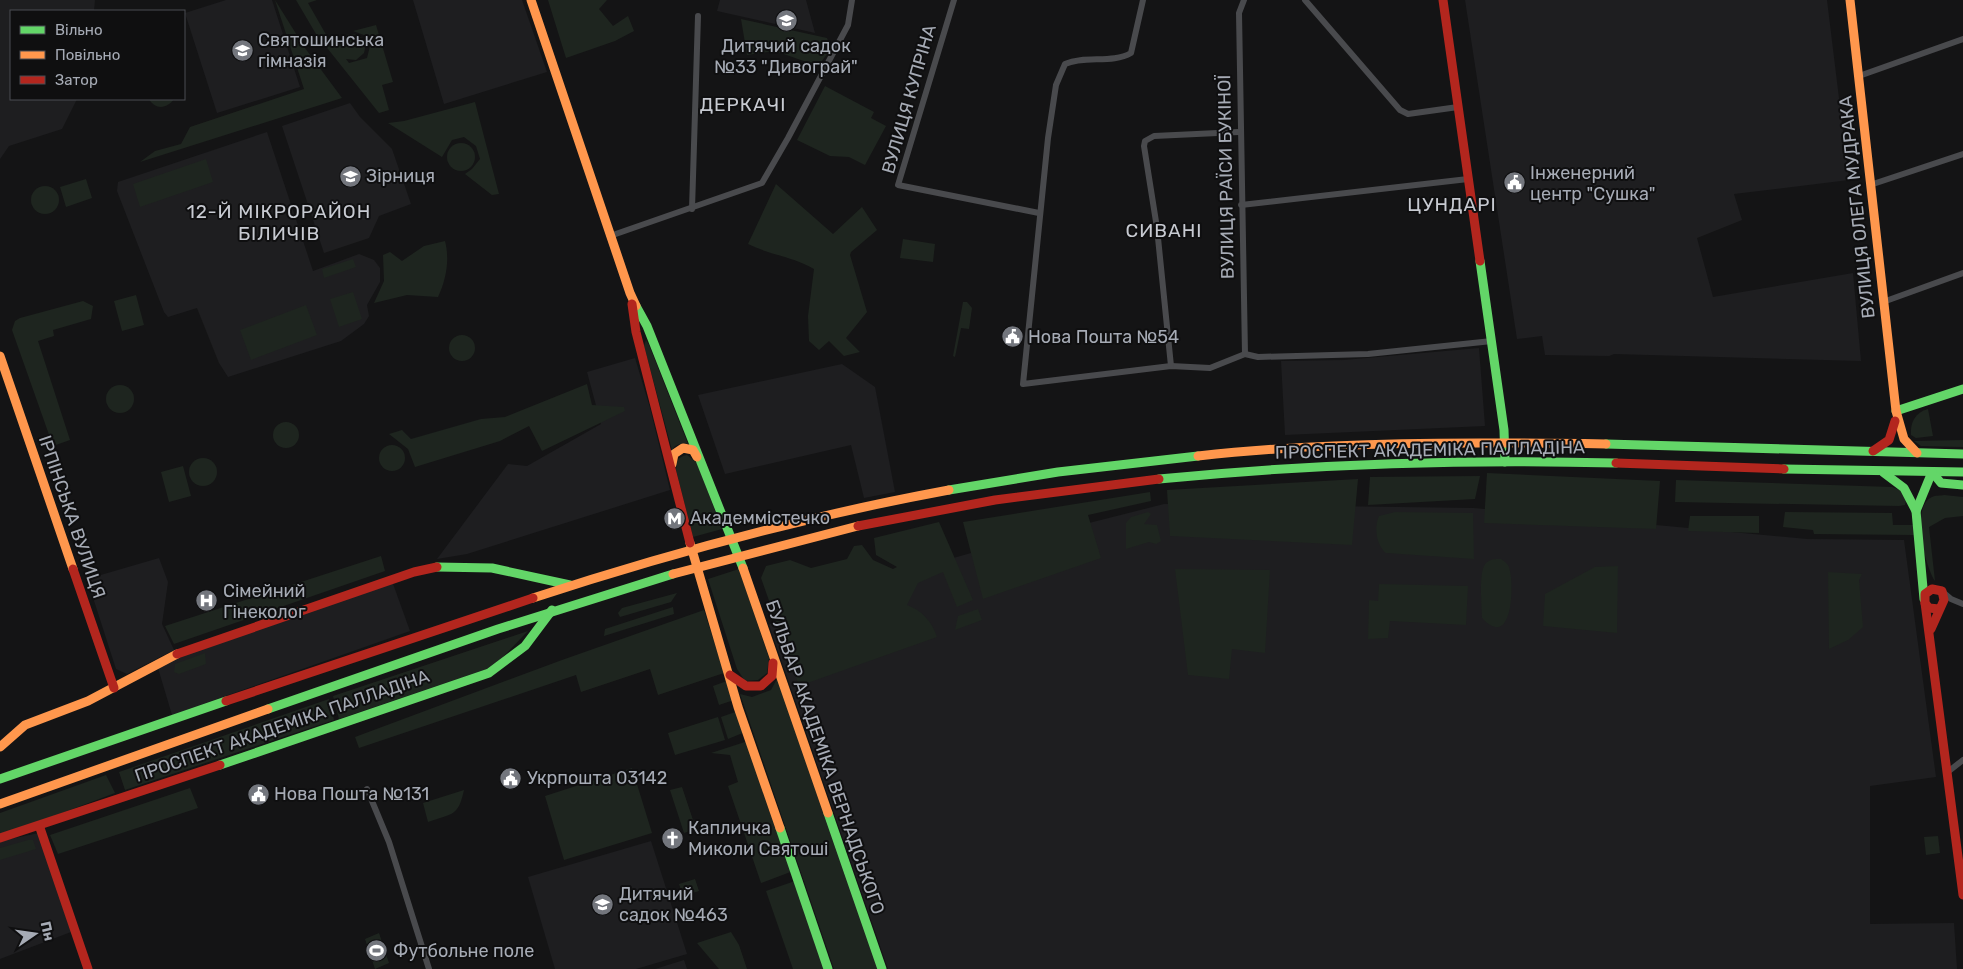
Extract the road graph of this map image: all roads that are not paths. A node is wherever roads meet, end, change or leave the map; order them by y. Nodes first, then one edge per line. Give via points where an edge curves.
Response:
1 (530, 0) edge
2 (852, 0) edge
3 (954, 0) edge
4 (1143, 0) edge
5 (1244, 0) edge
6 (1304, 0) edge
7 (1443, 0) edge
8 (1850, 0) edge
9 (698, 16) dead end
10 (1963, 39) edge
11 (1859, 76) junction
12 (1458, 107) junction
13 (1239, 132) junction
14 (1963, 154) edge
15 (1468, 178) junction
16 (1870, 185) junction
17 (1241, 205) junction
18 (692, 209) junction
19 (1039, 213) junction
20 (610, 236) junction
21 (1963, 273) edge
22 (630, 294) junction
23 (1883, 302) junction
24 (1492, 340) junction
25 (1245, 354) junction
26 (0, 356) edge
27 (1171, 366) junction
28 (1963, 389) edge
29 (1896, 410) junction
30 (1505, 443) junction
31 (1873, 451) junction
32 (1917, 452) junction
33 (1963, 454) edge
34 (1505, 462) junction
35 (704, 467) junction
36 (671, 468) junction
37 (1884, 472) junction
38 (1932, 472) junction
39 (1963, 472) edge
40 (1963, 485) edge
41 (1916, 512) junction
42 (732, 538) junction
43 (692, 549) junction
44 (739, 556) junction
45 (696, 567) junction
46 (1922, 575) junction
47 (570, 585) junction
48 (1940, 591) junction
49 (1925, 601) junction
50 (1960, 603) edge
51 (1941, 608) junction
52 (552, 610) junction
53 (1930, 634) junction
54 (772, 653) junction
55 (729, 674) junction
56 (114, 688) junction
57 (0, 747) edge
58 (1963, 760) edge
59 (1948, 771) junction
60 (0, 779) edge
61 (367, 788) dead end
62 (0, 804) edge
63 (40, 828) junction
64 (0, 838) edge
65 (1963, 894) edge
66 (88, 969) edge
67 (429, 969) edge
68 (828, 969) edge
69 (882, 969) edge

1 - 20 main road
2 - 18 street via 848,24 762,182
3 - 19 street, ВУЛИЦЯ КУПРІНА via 898,186
4 - 19 street via 1131,53 1119,57 1079,59 1061,69 1056,85
5 - 13 street, ВУЛИЦЯ РАЇСИ БУКІНОЇ via 1239,13
6 - 12 street via 1400,110 1408,114
7 - 12 main road
8 - 11 main road, ВУЛИЦЯ ОЛЕГА МУДРАКА
9 - 18 street
10 - 11 street
11 - 16 main road, ВУЛИЦЯ ОЛЕГА МУДРАКА
12 - 15 main road
13 - 17 street, ВУЛИЦЯ РАЇСИ БУКІНОЇ
13 - 27 street via 1154,136 1145,140
14 - 16 street
15 - 17 street
15 - 24 main road
16 - 23 main road, ВУЛИЦЯ ОЛЕГА МУДРАКА
17 - 25 street, ВУЛИЦЯ РАЇСИ БУКІНОЇ
18 - 20 street
19 - 27 street via 1023,384
20 - 22 main road
21 - 23 street
22 - 35 main road, БУЛЬВАР АКАДЕМІКА ВЕРНАДСЬКОГО via 647,326
22 - 36 main road via 636,332
23 - 29 main road, ВУЛИЦЯ ОЛЕГА МУДРАКА
24 - 25 street via 1368,354 1258,357
24 - 30 main road
25 - 27 street via 1210,368
26 - 56 main road, ІРПІНСЬКА ВУЛИЦЯ
28 - 29 main road
29 - 31 main road, ВУЛИЦЯ ОЛЕГА МУДРАКА via 1892,436 1884,446
29 - 32 main road, ВУЛИЦЯ ОЛЕГА МУДРАКА via 1901,436 1908,447
30 - 31 main road, ПРОСПЕКТ АКАДЕМІКА ПАЛЛАДІНА
30 - 34 main road
30 - 42 main road, ПРОСПЕКТ АКАДЕМІКА ПАЛЛАДІНА via 1353,444 1110,465 898,500
31 - 32 main road, ПРОСПЕКТ АКАДЕМІКА ПАЛЛАДІНА
32 - 33 main road, ПРОСПЕКТ АКАДЕМІКА ПАЛЛАДІНА
34 - 37 main road, ПРОСПЕКТ АКАДЕМІКА ПАЛЛАДІНА
34 - 44 main road, ПРОСПЕКТ АКАДЕМІКА ПАЛЛАДІНА via 1296,468 1111,484 955,507
35 - 36 main road via 693,450 683,448 674,454
35 - 42 main road, БУЛЬВАР АКАДЕМІКА ВЕРНАДСЬКОГО
36 - 43 main road
37 - 38 main road, ПРОСПЕКТ АКАДЕМІКА ПАЛЛАДІНА
37 - 41 main road via 1894,477 1909,493
38 - 39 main road, ПРОСПЕКТ АКАДЕМІКА ПАЛЛАДІНА
38 - 40 main road via 1941,483
38 - 41 main road
41 - 46 main road
42 - 43 main road, ПРОСПЕКТ АКАДЕМІКА ПАЛЛАДІНА
42 - 44 main road, БУЛЬВАР АКАДЕМІКА ВЕРНАДСЬКОГО
43 - 45 main road
43 - 47 main road, ПРОСПЕКТ АКАДЕМІКА ПАЛЛАДІНА
44 - 45 main road, ПРОСПЕКТ АКАДЕМІКА ПАЛЛАДІНА
44 - 54 main road, БУЛЬВАР АКАДЕМІКА ВЕРНАДСЬКОГО
45 - 52 main road, ПРОСПЕКТ АКАДЕМІКА ПАЛЛАДІНА
45 - 55 main road
46 - 48 main road
46 - 49 main road
47 - 56 main road, ПРОСПЕКТ АКАДЕМІКА ПАЛЛАДІНА via 470,564 428,568 186,650
47 - 60 main road, ПРОСПЕКТ АКАДЕМІКА ПАЛЛАДІНА
48 - 49 main road via 1928,591
48 - 50 street
48 - 51 main road via 1945,603
49 - 51 main road via 1929,608
49 - 53 main road
50 - 51 street
51 - 53 main road via 1933,619
52 - 62 main road, ПРОСПЕКТ АКАДЕМІКА ПАЛЛАДІНА
52 - 63 main road, ПРОСПЕКТ АКАДЕМІКА ПАЛЛАДІНА via 541,630 525,648 489,672
53 - 59 main road
54 - 55 main road via 772,676 761,686 746,686
54 - 69 main road, БУЛЬВАР АКАДЕМІКА ВЕРНАДСЬКОГО
55 - 68 main road
56 - 57 main road, ПРОСПЕКТ АКАДЕМІКА ПАЛЛАДІНА via 34,721 19,729
58 - 59 street
59 - 65 main road
61 - 67 street via 389,842
63 - 64 main road, ПРОСПЕКТ АКАДЕМІКА ПАЛЛАДІНА
63 - 66 main road

